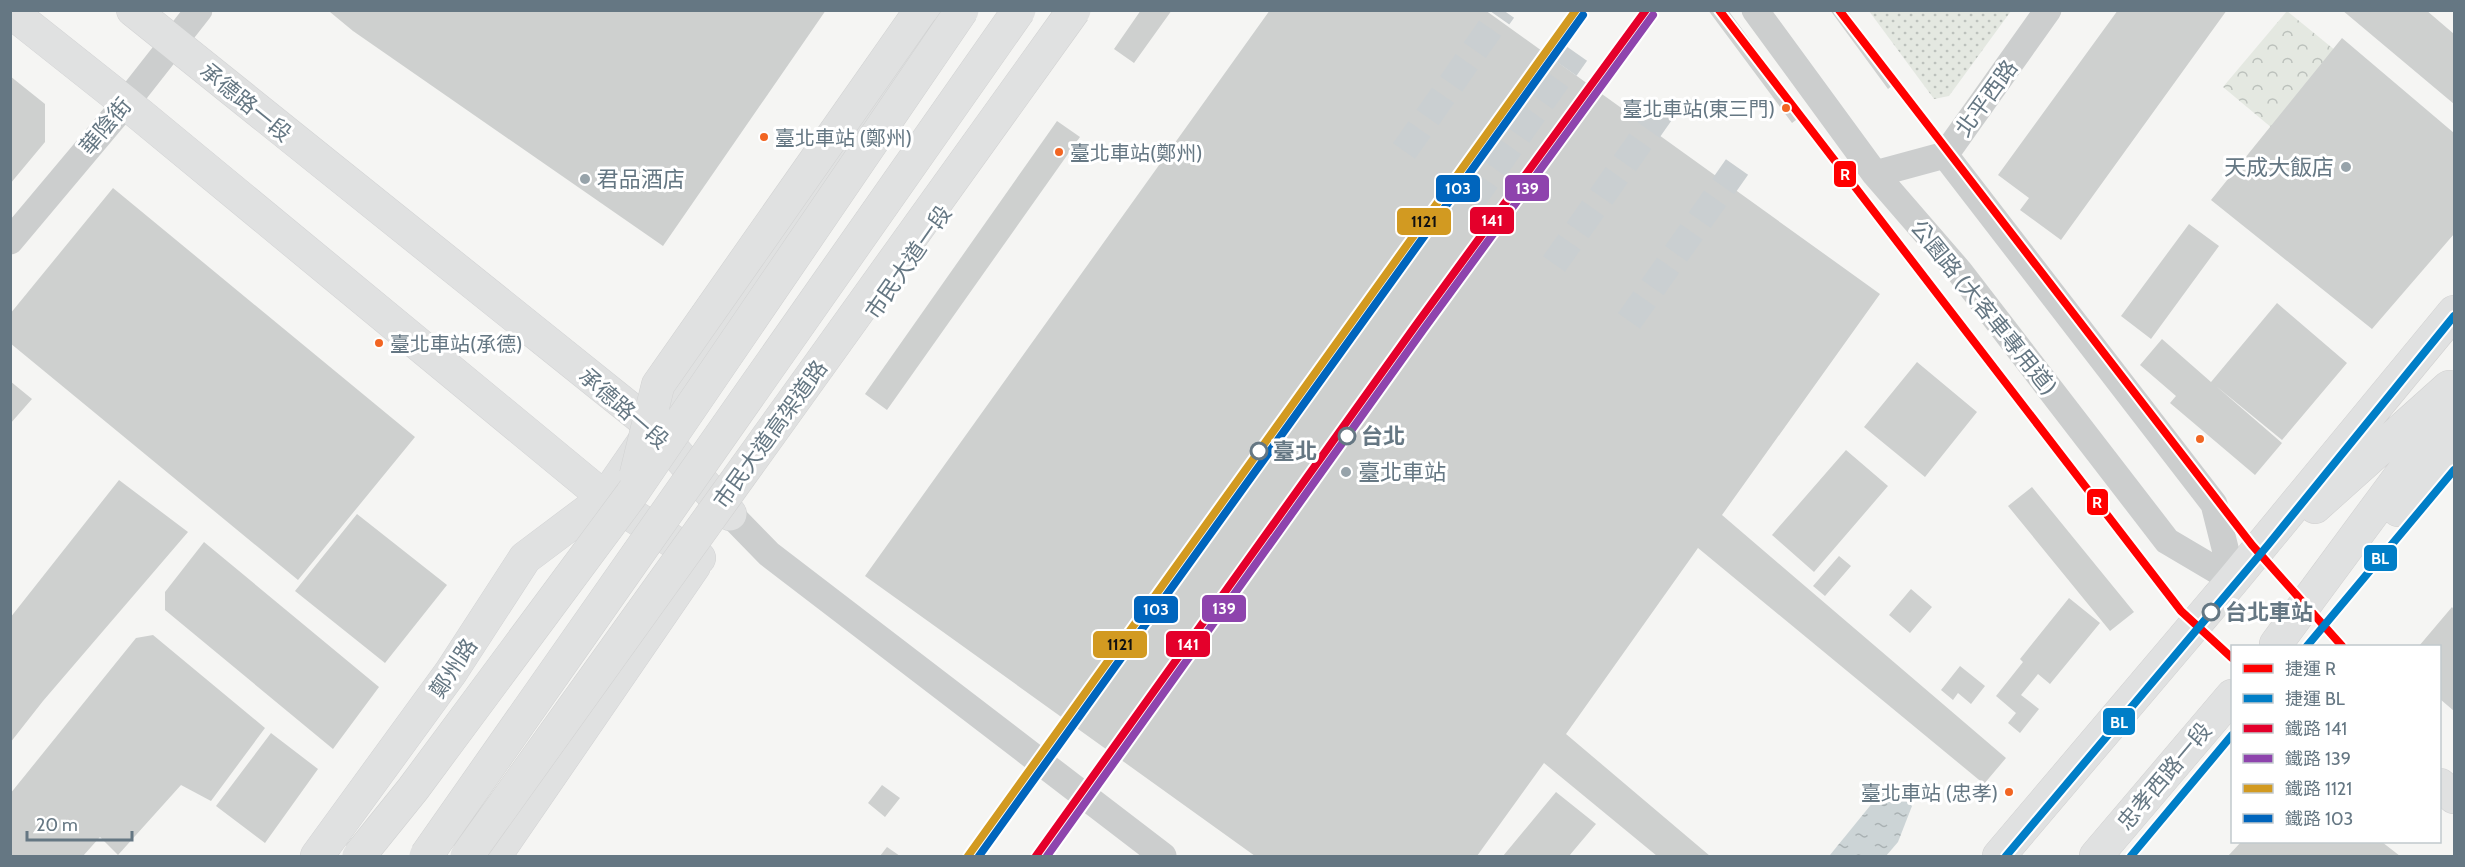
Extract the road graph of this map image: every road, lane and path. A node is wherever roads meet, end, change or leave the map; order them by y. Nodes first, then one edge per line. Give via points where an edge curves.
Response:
1 (133, 10) edge
2 (199, 10) edge
3 (921, 10) edge
4 (942, 10) edge
5 (962, 10) edge
6 (1018, 10) edge
7 (1074, 10) edge
8 (1086, 10) edge
9 (1755, 10) edge
10 (2048, 10) edge
11 (10, 12) edge
12 (173, 42) junction
13 (126, 103) junction
14 (1945, 155) junction
15 (1875, 174) junction
16 (10, 241) edge
17 (2454, 312) edge
18 (2454, 382) edge
19 (2454, 403) edge
20 (653, 427) junction
21 (2454, 448) edge
22 (618, 496) junction
23 (730, 514) junction
24 (699, 558) junction
25 (2233, 580) junction
26 (2275, 645) edge
27 (2231, 697) edge
28 (2441, 787) edge
29 (2454, 797) edge
30 (317, 856) edge
31 (359, 856) edge
32 (426, 856) edge
33 (467, 856) edge
34 (495, 856) edge
35 (1163, 856) edge
36 (1999, 856) edge
37 (2096, 856) edge

1 - 12 main road, 承德路一段
2 - 12 street, 華陰街
3 - 22 main road, bridge via 658,385
4 - 20 main road
5 - 22 main road, bridge
6 - 32 main road, bridge
7 - 33 main road, 市民大道高架道路, bridge
8 - 23 main road, 市民大道一段
9 - 15 street, 公園路 (大客車專用道)
10 - 14 street, 北平西路
11 - 13 main road
12 - 13 street, 華陰街
12 - 20 main road, 承德路一段
13 - 16 street, 華陰街
13 - 22 main road
14 - 15 street, 北平西路
14 - 25 street via 2214,504
15 - 25 street, 公園路 (大客車專用道) via 1959,271 2167,541
17 - 25 main road
18 - 25 main road
19 - 26 main road
20 - 22 main road
20 - 23 main road, 承德路一段
21 - 26 main road
22 - 24 main road
22 - 30 main road, 鄭州路 via 525,558 451,672
22 - 31 main road, bridge via 413,789
23 - 24 main road
23 - 35 street, 承德路一段 via 769,554
24 - 34 main road
25 - 36 main road
27 - 37 main road, 忠孝西路一段
28 - 29 main road

